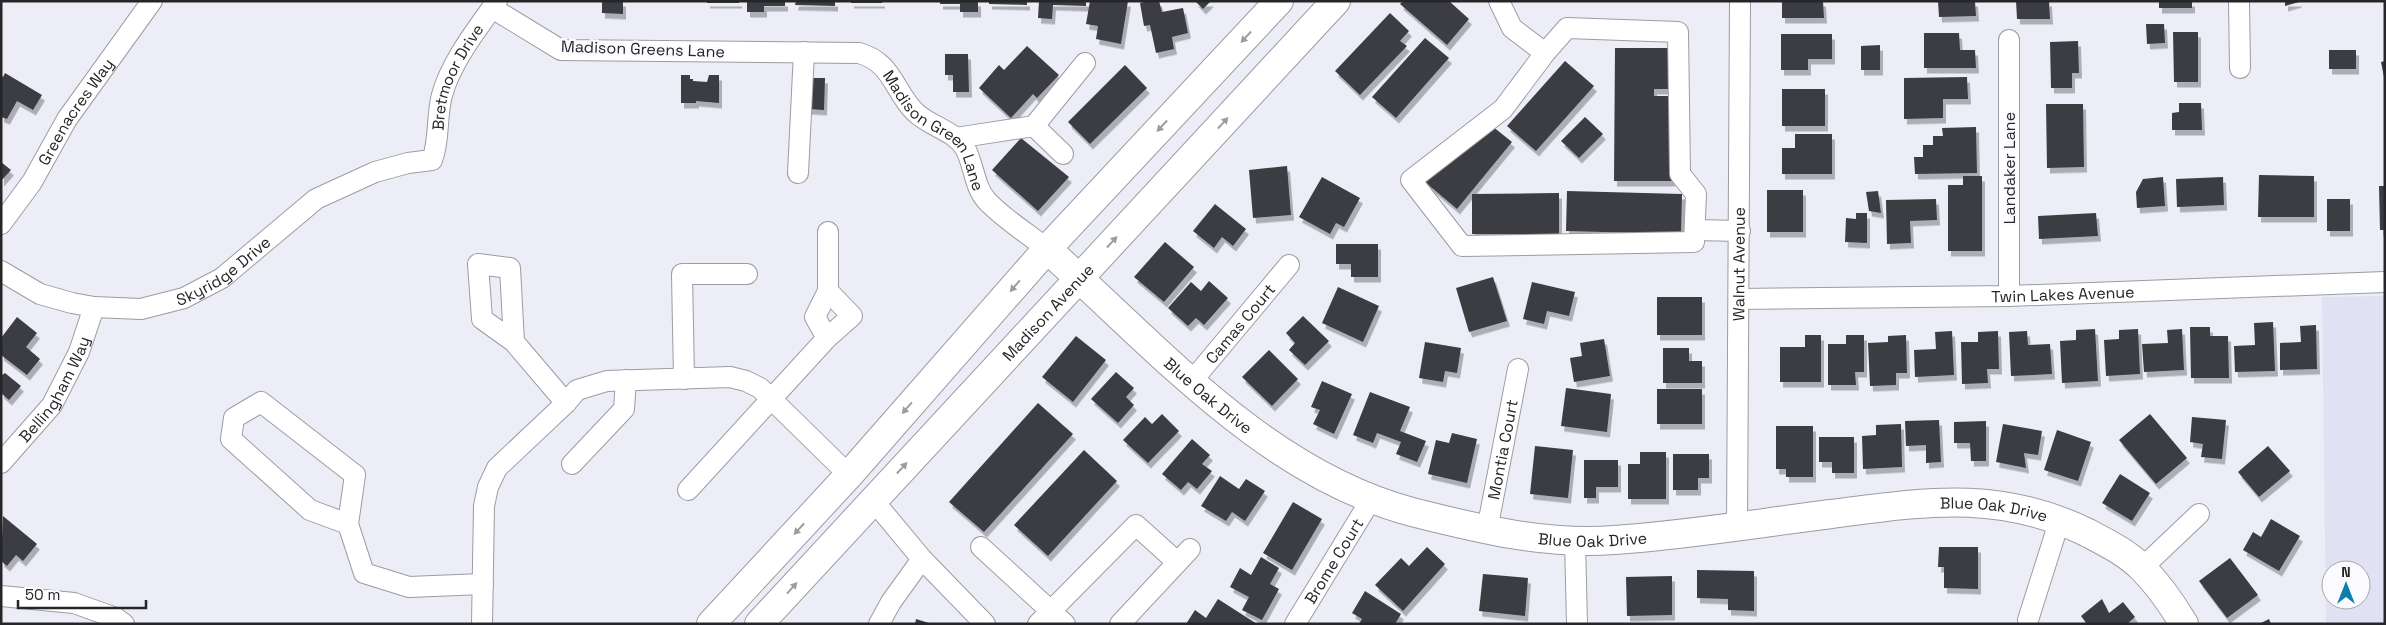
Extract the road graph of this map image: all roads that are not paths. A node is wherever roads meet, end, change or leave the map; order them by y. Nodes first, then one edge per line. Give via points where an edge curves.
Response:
1 (152, 1) edge
2 (1279, 1) edge
3 (1336, 1) edge
4 (1499, 1) edge
5 (1740, 1) edge
6 (2239, 1) edge
7 (495, 5) edge
8 (2009, 40) dead end
9 (804, 52) junction
10 (1545, 53) junction
11 (1085, 63) dead end
12 (2240, 68) dead end
13 (1034, 126) junction
14 (956, 138) junction
15 (1063, 154) dead end
16 (432, 160) joint
17 (798, 173) dead end
18 (1, 224) edge
19 (1695, 230) junction
20 (1740, 230) junction
21 (828, 232) dead end
22 (1047, 249) junction
23 (1289, 265) dead end
24 (1, 271) edge
25 (747, 274) dead end
26 (1079, 278) junction
27 (2385, 282) edge
28 (828, 291) junction
29 (2009, 296) junction
30 (1739, 299) junction
31 (94, 307) junction
32 (827, 338) junction
33 (514, 342) dead end
34 (1518, 369) dead end
35 (684, 378) junction
36 (626, 380) junction
37 (1192, 381) junction
38 (772, 400) junction
39 (566, 404) junction
40 (1, 463) edge
41 (572, 464) dead end
42 (849, 475) junction
43 (688, 490) dead end
44 (1372, 498) junction
45 (873, 500) junction
46 (2199, 514) dead end
47 (2060, 519) junction
48 (348, 524) junction
49 (1737, 526) junction
50 (1486, 530) junction
51 (1576, 541) junction
52 (981, 547) dead end
53 (922, 559) junction
54 (2142, 568) junction
55 (483, 584) junction
56 (1, 596) edge
57 (1051, 620) edge
58 (2028, 620) dead end
59 (124, 624) edge
60 (482, 624) edge
61 (711, 624) edge
62 (759, 624) edge
63 (879, 624) edge
64 (985, 624) edge
65 (1120, 624) edge
66 (1295, 624) edge
67 (1577, 624) edge
68 (2184, 624) edge

1 - 18 street, Greenacres Way via 67,118 32,182
2 -> 22 main road
26 -> 3 main road, Madison Avenue
4 - 10 street via 1512,28
5 - 20 street, Walnut Avenue
6 - 12 street
7 - 9 street, Madison Greens Lane via 561,50
7 - 16 street, Bretmoor Drive via 455,65 443,92
8 - 29 street, Landaker Lane
9 - 14 street, Madison Green Lane via 871,56 888,72 915,112
9 - 17 street
10 - 19 street via 1567,28 1678,32 1680,174 1696,194
10 - 19 street via 1503,109 1410,180 1462,246 1694,242
11 - 13 street
13 - 14 street
13 - 15 street
14 - 22 street, Madison Green Lane via 965,148 986,200
16 - 31 street, Skyridge Drive via 375,172 316,199 222,278 184,298 141,309
19 - 20 street
20 - 30 street, Walnut Avenue
21 - 28 street
22 - 26 main road, Blue Oak Drive
22 -> 42 main road
23 - 37 street, Camas Court
24 - 31 street, Skyridge Drive via 40,294
25 - 35 street via 682,274
26 - 37 main road, Blue Oak Drive
45 -> 26 main road, Madison Avenue
27 - 29 street, Twin Lakes Avenue
28 - 32 street via 815,317
28 - 32 street via 852,316
29 - 30 street, Twin Lakes Avenue
30 - 49 street, Walnut Avenue
31 - 40 street, Bellingham Way via 80,352 52,405
32 - 38 street
33 - 39 street
34 - 50 street, Montia Court
35 - 36 street
35 - 38 street via 730,377 760,388
36 - 39 street via 607,381 577,390
36 - 41 street via 624,409
37 - 44 main road, Blue Oak Drive via 1223,410 1285,454 1337,484
38 - 42 street
38 - 43 street
39 - 55 street via 497,468 488,487 484,506
42 -> 61 main road
44 - 50 main road, Blue Oak Drive
44 - 66 street, Brome Court
45 - 53 street
62 -> 45 main road, Madison Avenue
46 - 54 street
47 - 49 main road, Blue Oak Drive via 2004,505 1962,501
47 - 54 main road, Blue Oak Drive via 2124,553
47 - 58 street
48 - 48 street via 355,475 261,402 234,418 231,439 310,510
48 - 55 street via 364,573 409,587
49 - 51 main road, Blue Oak Drive via 1615,540
50 - 51 main road, Blue Oak Drive via 1545,540
51 - 67 street
52 - 57 street
53 - 63 street
53 - 64 street
54 - 68 main road, Blue Oak Drive
55 - 60 street
56 - 59 street via 74,603
57 - 65 street via 1136,525 1184,555

